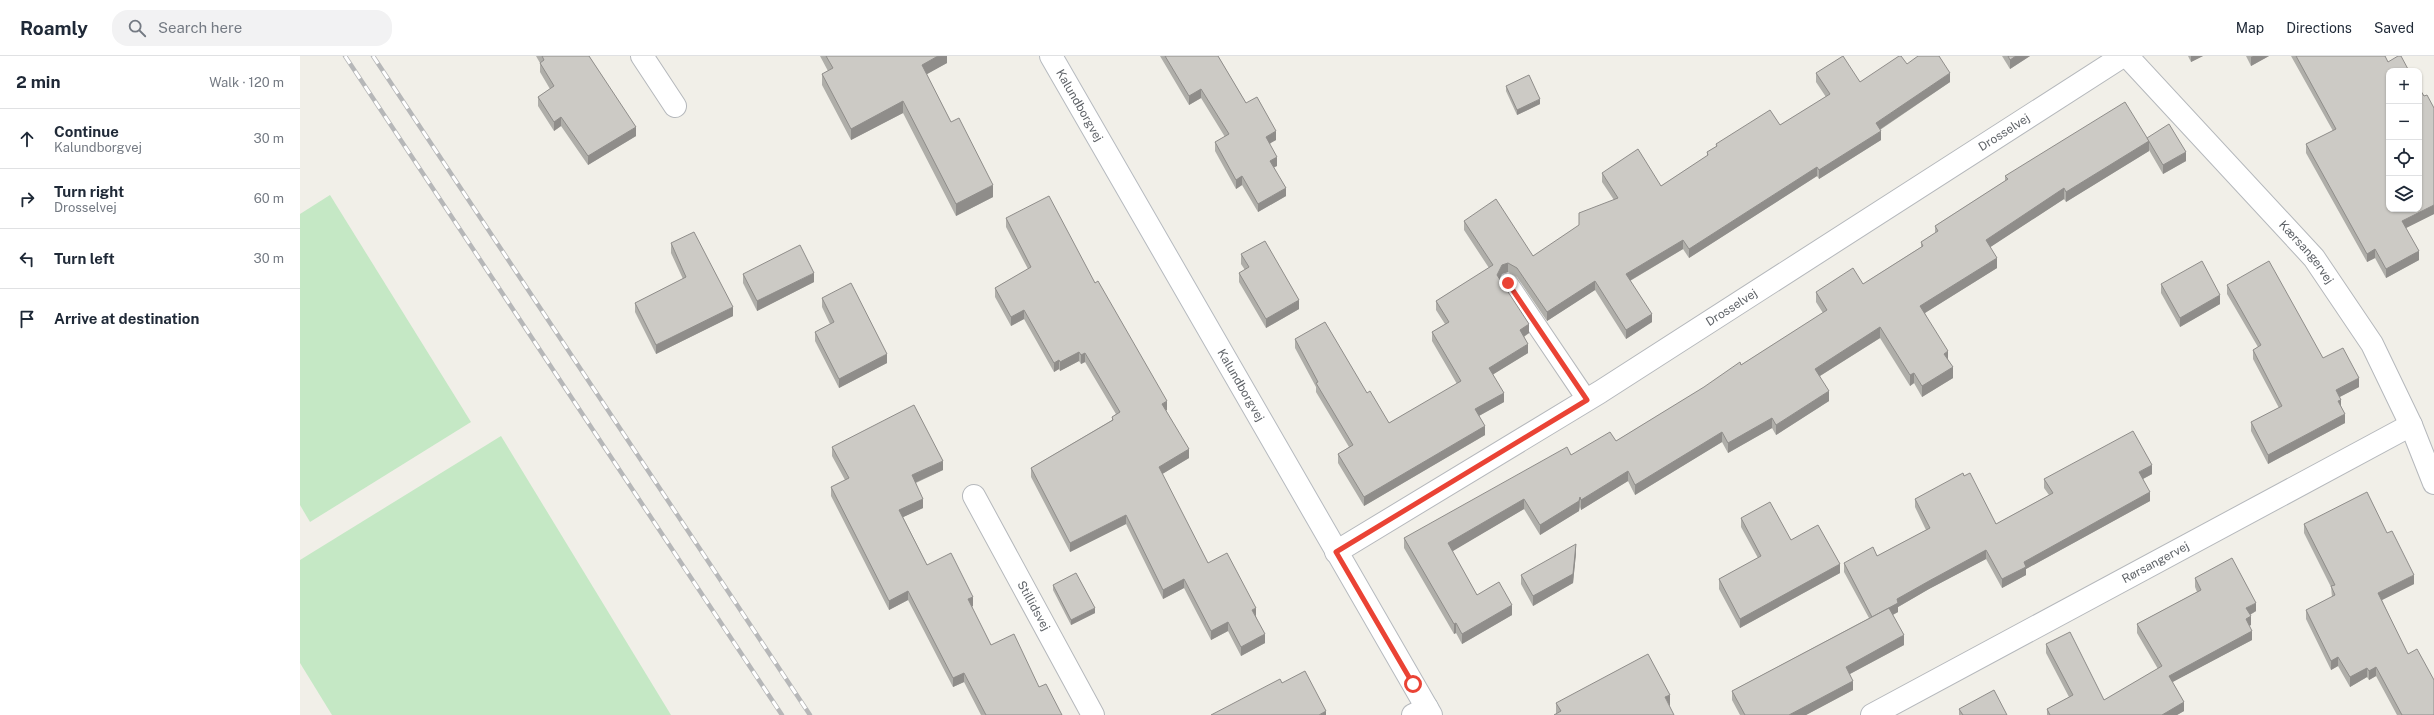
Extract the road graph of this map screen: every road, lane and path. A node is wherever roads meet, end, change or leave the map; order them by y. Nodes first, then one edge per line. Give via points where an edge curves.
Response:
1 (642, 56) edge
2 (1051, 56) edge
3 (2123, 56) edge
4 (2127, 56) edge
5 (675, 106) dead end
6 (1508, 283) dead end
7 (1587, 400) junction
8 (2411, 425) junction
9 (2434, 483) edge
10 (974, 496) dead end
11 (1336, 552) junction
12 (1424, 713) edge
13 (1093, 715) edge
14 (1872, 715) edge

1 - 5 street
2 - 11 street, Kalundborgvej
3 - 7 street, Drosselvej
4 - 8 street, Kærsangervej via 2314,258 2372,344
6 - 7 lane
7 - 11 street, Drosselvej
8 - 9 street, Kærsangervej
8 - 14 street, Rørsangervej
10 - 13 street, Stillidsvej
11 - 12 street, Kalundborgvej

